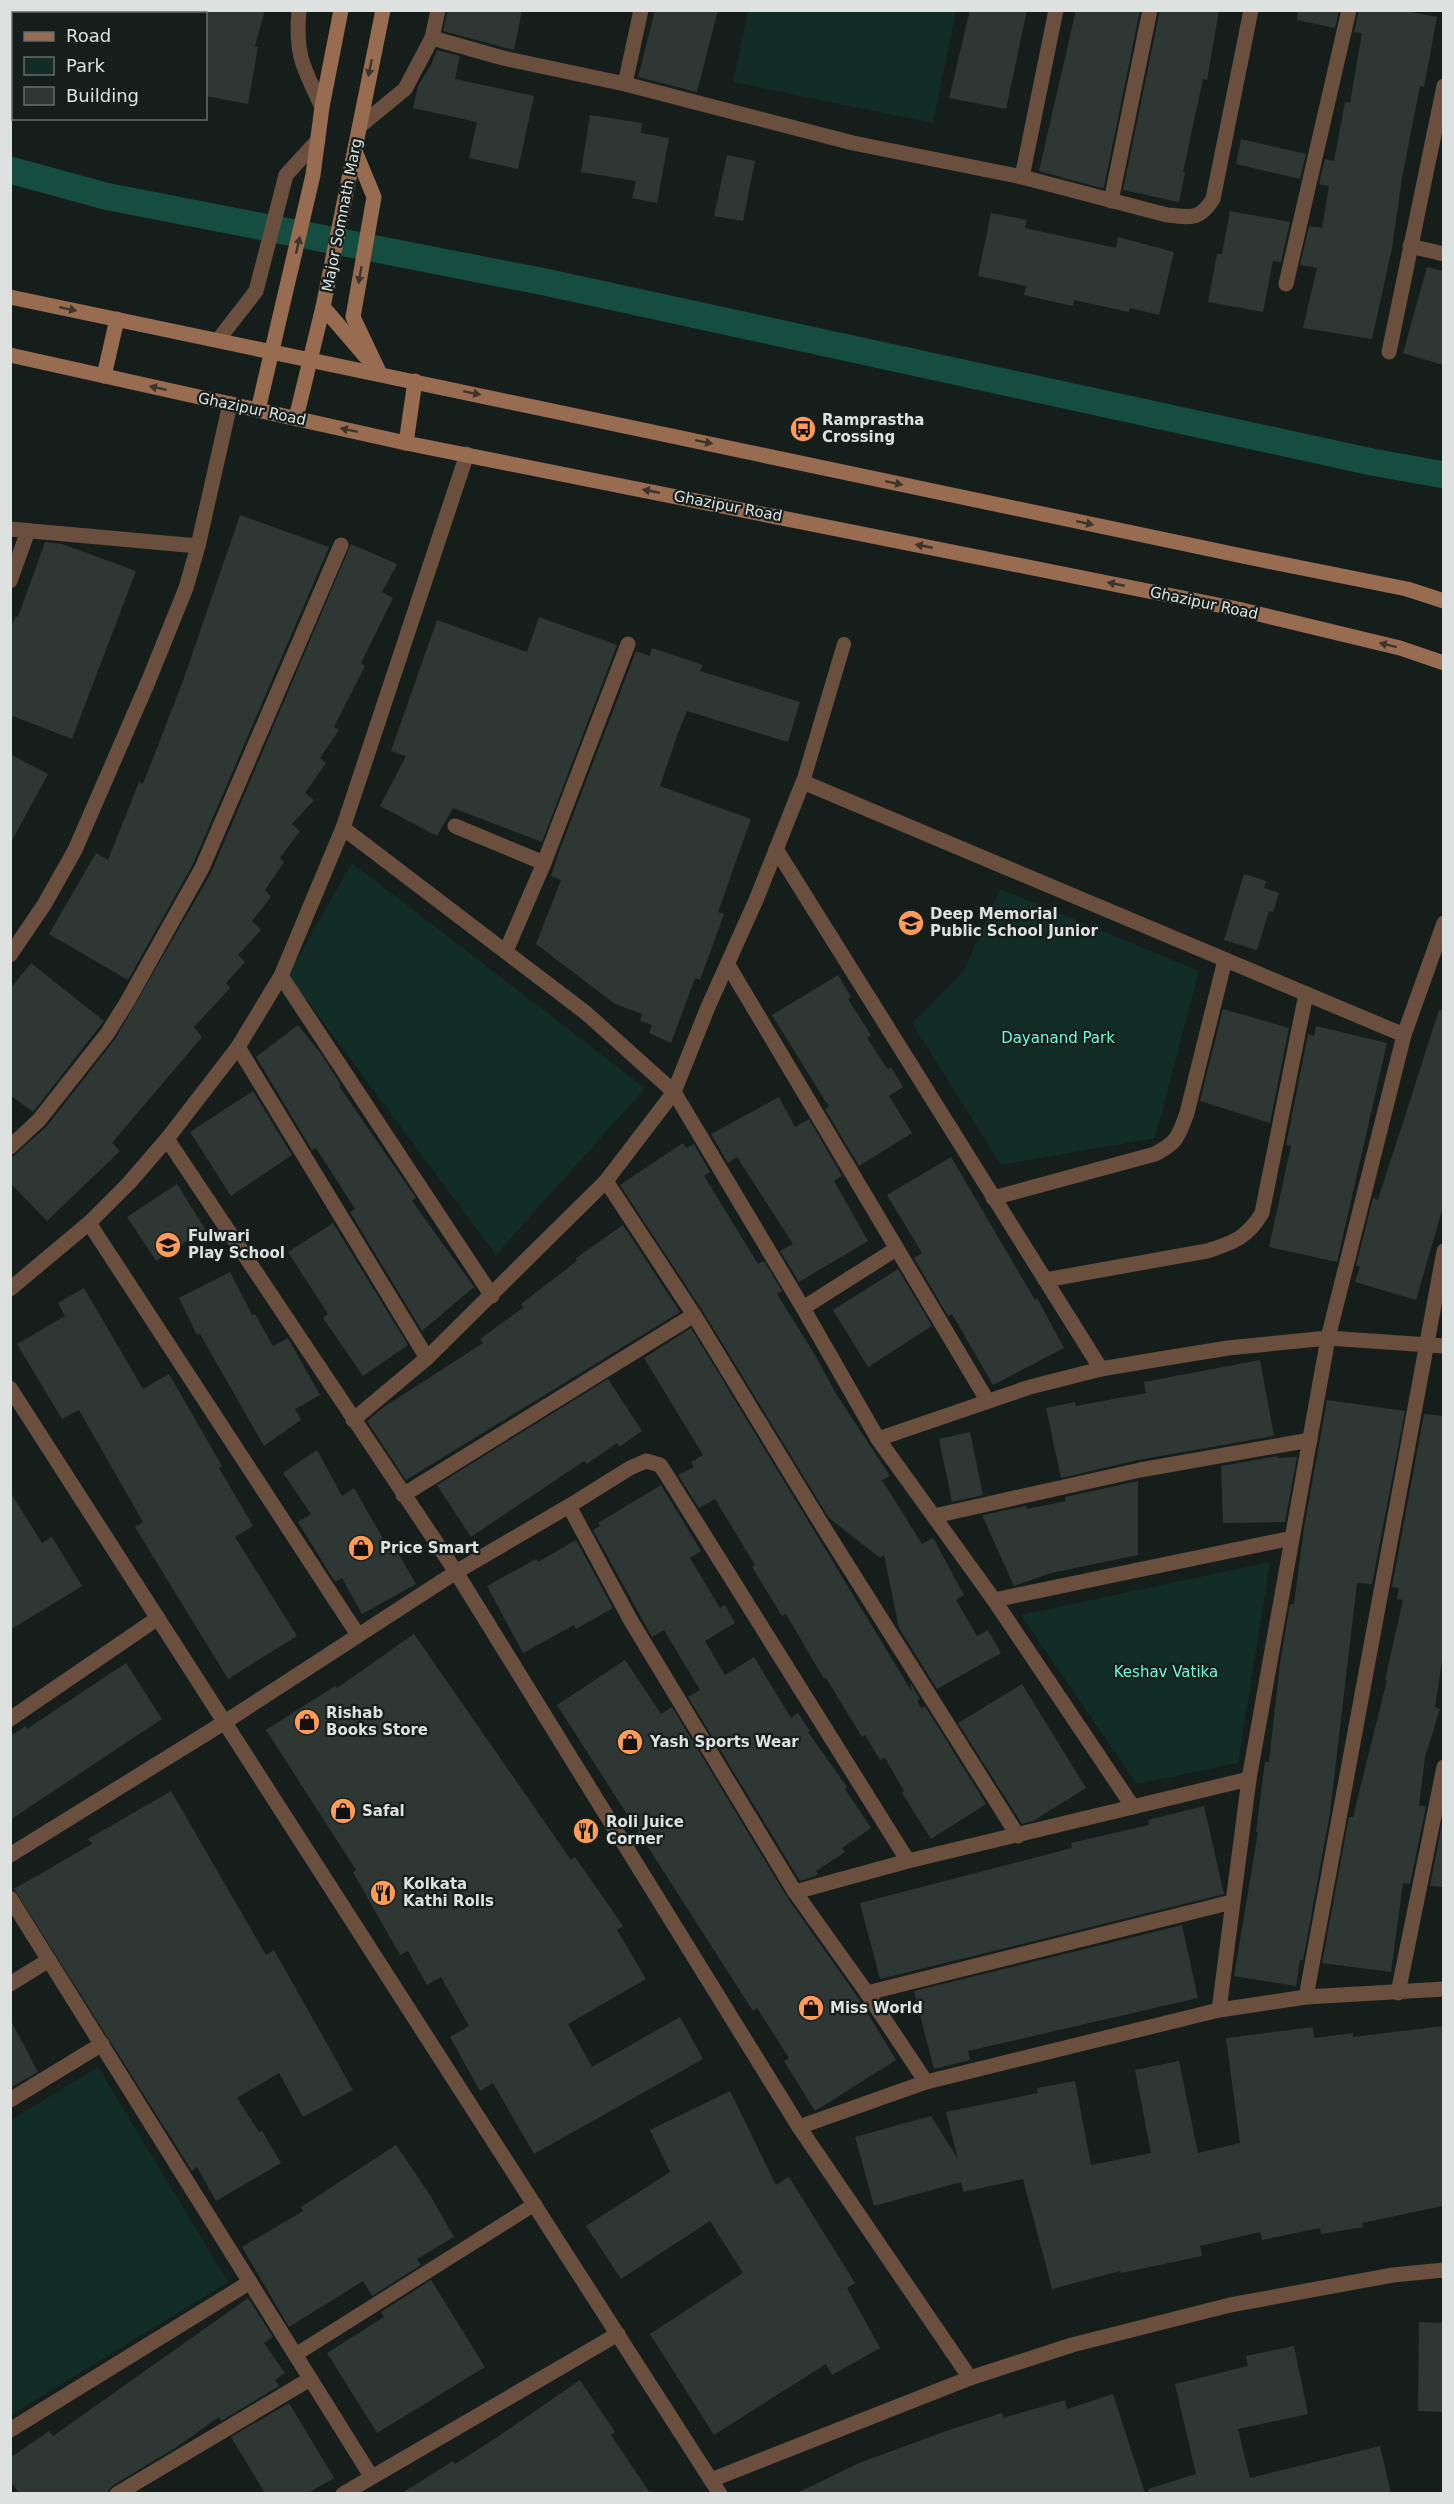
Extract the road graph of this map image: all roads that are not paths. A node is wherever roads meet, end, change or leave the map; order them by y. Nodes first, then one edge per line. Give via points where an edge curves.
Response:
1 (299, 10) edge
2 (341, 10) edge
3 (382, 10) edge
4 (438, 10) edge
5 (641, 10) edge
6 (1056, 10) edge
7 (1150, 10) edge
8 (1251, 10) edge
9 (1349, 10) edge
10 (432, 38) junction
11 (625, 84) junction
12 (1443, 86) edge
13 (322, 106) junction
14 (360, 126) junction
15 (318, 140) junction
16 (355, 151) junction
17 (1022, 177) junction
18 (1111, 201) junction
19 (1410, 246) junction
20 (1443, 254) edge
21 (1286, 284) dead end
22 (10, 297) edge
23 (323, 307) junction
24 (117, 319) junction
25 (218, 340) junction
26 (273, 351) junction
27 (1389, 352) dead end
28 (10, 355) edge
29 (310, 360) junction
30 (380, 374) junction
31 (104, 376) junction
32 (415, 381) junction
33 (230, 404) junction
34 (258, 410) junction
35 (296, 418) junction
36 (406, 443) junction
37 (467, 454) junction
38 (10, 529) edge
39 (28, 531) junction
40 (341, 545) dead end
41 (198, 546) junction
42 (10, 580) edge
43 (1443, 601) edge
44 (628, 644) dead end
45 (844, 644) dead end
46 (1443, 663) edge
47 (802, 782) junction
48 (456, 826) dead end
49 (344, 828) junction
50 (776, 849) junction
51 (544, 863) junction
52 (1443, 923) edge
53 (506, 951) junction
54 (10, 955) edge
55 (1225, 960) junction
56 (728, 965) junction
57 (281, 976) junction
58 (1306, 994) junction
59 (1404, 1035) junction
60 (238, 1047) junction
61 (674, 1092) junction
62 (167, 1139) junction
63 (10, 1147) edge
64 (606, 1181) junction
65 (993, 1198) junction
66 (89, 1223) junction
67 (896, 1249) junction
68 (1443, 1251) edge
69 (1046, 1280) junction
70 (10, 1289) edge
71 (492, 1296) junction
72 (803, 1308) junction
73 (694, 1315) junction
74 (1328, 1338) junction
75 (1436, 1345) edge
76 (427, 1358) junction
77 (1101, 1369) junction
78 (10, 1388) edge
79 (987, 1400) junction
80 (353, 1420) junction
81 (878, 1439) junction
82 (1310, 1440) junction
83 (403, 1495) junction
84 (569, 1506) junction
85 (934, 1516) junction
86 (1292, 1538) junction
87 (456, 1572) junction
88 (994, 1600) junction
89 (158, 1618) junction
90 (358, 1635) junction
91 (11, 1717) edge
92 (225, 1722) junction
93 (1443, 1767) edge
94 (1249, 1779) junction
95 (1133, 1807) junction
96 (1018, 1836) junction
97 (10, 1855) edge
98 (908, 1862) junction
99 (795, 1892) junction
100 (10, 1898) edge
101 (1232, 1902) junction
102 (49, 1960) junction
103 (10, 1984) edge
104 (1443, 1989) edge
105 (1398, 1992) junction
106 (867, 1993) junction
107 (1306, 1997) junction
108 (1219, 2010) junction
109 (102, 2044) junction
110 (926, 2082) junction
111 (10, 2100) edge
112 (799, 2127) junction
113 (534, 2204) junction
114 (1443, 2270) edge
115 (250, 2282) junction
116 (618, 2334) junction
117 (296, 2355) junction
118 (970, 2378) junction
119 (310, 2379) junction
120 (10, 2430) edge
121 (371, 2476) junction
122 (711, 2480) junction
123 (117, 2493) edge
124 (343, 2493) edge
125 (720, 2493) edge

1 - 13 street via 298,48
2 - 13 main road
3 -> 14 main road, Major Somnath Marg
4 - 10 street
5 - 11 street
6 - 17 street
7 - 18 street
8 - 18 street via 1213,199 1205,212 1192,218
9 - 21 street
10 - 11 street
10 - 14 street via 405,89
11 - 17 street via 853,143
12 - 19 street
13 - 15 main road
14 - 16 main road, Major Somnath Marg
15 - 25 street via 286,175 260,282 251,300
26 -> 15 main road via 314,175
16 - 23 main road, Major Somnath Marg
16 -> 30 main road via 374,197 353,313
17 - 18 street
19 - 20 street
19 - 27 street
22 -> 24 main road
23 - 29 main road, Major Somnath Marg
23 - 30 main road
24 - 25 main road
24 - 31 main road
25 - 26 main road
26 - 29 main road
26 - 34 main road
28 - 31 main road, Ghazipur Road
29 - 30 main road
29 - 35 main road, Major Somnath Marg
30 - 32 main road
33 -> 31 main road, Ghazipur Road
32 - 36 main road
32 -> 43 main road via 1407,589
33 - 34 main road, Ghazipur Road
33 - 41 street
34 - 35 main road, Ghazipur Road
36 -> 35 main road, Ghazipur Road
36 - 37 main road, Ghazipur Road
46 -> 37 main road, Ghazipur Road via 1400,648 1238,609
37 - 49 street
38 - 39 street
39 - 41 street
39 - 42 street
40 - 63 street via 202,868 107,1034 39,1120
41 - 54 street via 186,588 148,682 75,850
44 - 51 street
45 - 47 lane
47 - 50 street
47 - 55 street
48 - 51 street
49 - 53 street
49 - 57 street
50 - 56 street
50 - 65 street
51 - 53 street
52 - 59 street
53 - 61 street via 586,1013
55 - 58 street
55 - 65 street via 1187,1113 1172,1145 1155,1154
56 - 61 street
56 - 67 street
57 - 60 street
57 - 71 street
58 - 59 street
58 - 69 street via 1265,1203 1253,1229 1231,1243 1207,1251
59 - 74 street
60 - 62 street
60 - 76 street
61 - 64 street
61 - 72 street
62 - 66 street
62 - 80 street
64 - 71 street
64 - 73 street
65 - 69 street
66 - 70 street
66 - 90 street
67 - 72 street
67 - 79 street
68 - 75 street
69 - 77 street
71 - 76 street
72 - 81 street
73 - 83 street
73 - 96 street
74 - 75 street
74 - 77 street via 1228,1348
74 - 82 street
75 - 107 street
76 - 80 street
77 - 79 street
78 - 89 street
79 - 81 street
80 - 83 street
81 - 85 street
82 - 85 street via 1140,1470
82 - 86 street
83 - 87 street
84 - 87 street
84 - 98 street via 630,1468 646,1461 660,1465
84 - 99 street via 631,1621
85 - 88 street
86 - 88 street
86 - 94 street
87 - 90 street
87 - 112 street
88 - 95 street
89 - 91 street
89 - 92 street
90 - 92 street
92 - 97 street
92 - 113 street
93 - 105 street
94 - 95 street
94 - 101 street
95 - 96 street
96 - 98 street
98 - 99 street
99 - 106 street
100 - 102 street
101 - 106 street
101 - 108 street
102 - 103 street
102 - 109 street
104 - 105 street
105 - 107 street
106 - 110 street
107 - 108 street
108 - 110 street
109 - 111 street
109 - 115 street
110 - 112 street
112 - 118 street
113 - 116 street
113 - 117 lane
114 - 118 street via 1393,2275 1230,2305 1072,2345
115 - 117 street
115 - 120 street
116 - 121 street
116 - 122 street
117 - 119 street
118 - 122 street
119 - 121 street
119 - 123 street
121 - 124 street
122 - 125 street

